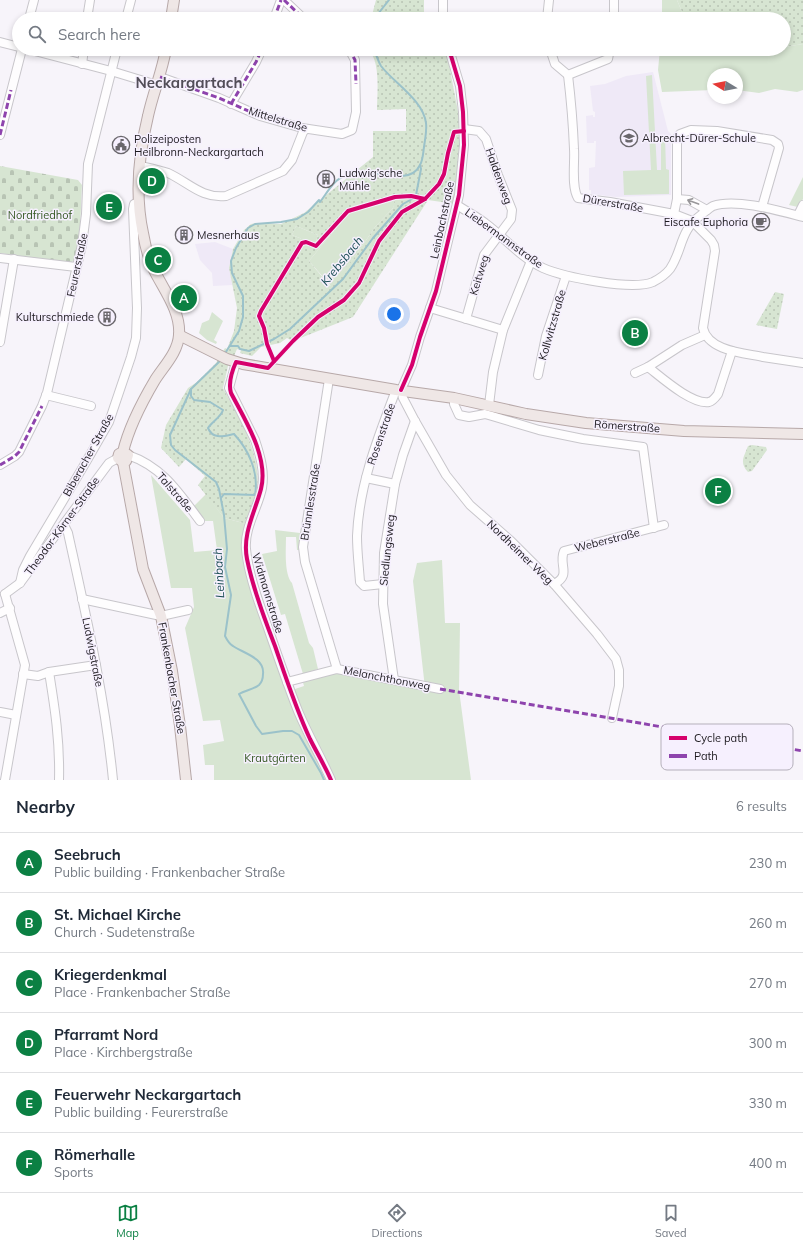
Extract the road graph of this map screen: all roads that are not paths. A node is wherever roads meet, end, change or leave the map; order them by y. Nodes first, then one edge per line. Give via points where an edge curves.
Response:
1 (34, 0) edge
2 (90, 0) edge
3 (131, 0) edge
4 (174, 0) edge
5 (282, 0) edge
6 (443, 0) edge
7 (549, 0) edge
8 (614, 0) edge
9 (31, 12) edge
10 (88, 12) edge
11 (128, 12) edge
12 (172, 12) edge
13 (277, 12) edge
14 (296, 12) edge
15 (443, 12) edge
16 (548, 12) edge
17 (614, 12) edge
18 (0, 42) edge
19 (12, 45) edge
20 (20, 56) edge
21 (53, 56) edge
22 (83, 56) edge
23 (115, 56) edge
24 (164, 56) edge
25 (259, 56) edge
26 (353, 56) edge
27 (451, 56) edge
28 (552, 56) edge
29 (609, 56) edge
30 (82, 64) junction
31 (111, 71) junction
32 (568, 75) junction
33 (159, 81) junction
34 (231, 104) junction
35 (3, 113) edge
36 (306, 129) junction
37 (464, 129) junction
38 (0, 135) edge
39 (141, 166) junction
40 (677, 199) junction
41 (139, 202) junction
42 (457, 205) junction
43 (803, 206) edge
44 (762, 207) junction
45 (705, 211) junction
46 (674, 214) junction
47 (800, 216) edge
48 (692, 221) junction
49 (498, 235) junction
50 (0, 258) edge
51 (14, 259) junction
52 (531, 261) junction
53 (76, 267) junction
54 (566, 276) junction
55 (430, 308) junction
56 (466, 319) junction
57 (503, 330) junction
58 (179, 335) junction
59 (705, 335) junction
60 (0, 342) edge
61 (732, 351) junction
62 (228, 358) junction
63 (803, 363) edge
64 (648, 367) junction
65 (635, 373) dead end
66 (538, 375) dead end
67 (329, 379) junction
68 (399, 390) junction
69 (46, 395) junction
70 (454, 398) junction
71 (489, 405) junction
72 (91, 406) dead end
73 (415, 422) junction
74 (803, 434) edge
75 (123, 457) junction
76 (0, 465) edge
77 (366, 478) junction
78 (395, 484) junction
79 (200, 521) dead end
80 (64, 525) junction
81 (664, 525) dead end
82 (654, 528) junction
83 (20, 583) junction
84 (382, 584) junction
85 (554, 584) junction
86 (3, 594) edge
87 (82, 599) junction
88 (10, 608) junction
89 (188, 610) dead end
90 (0, 613) edge
91 (161, 616) junction
92 (96, 665) junction
93 (337, 669) junction
94 (49, 672) junction
95 (23, 674) junction
96 (394, 680) junction
97 (288, 682) junction
98 (440, 688) dead end
99 (0, 712) edge
100 (16, 715) junction
101 (612, 718) dead end
102 (5, 780) edge
103 (59, 780) edge
104 (113, 780) edge
105 (186, 780) edge
106 (331, 780) edge

1 - 9 street
2 - 10 street
3 - 11 street
4 - 12 main road
5 - 13 street
5 - 14 street
6 - 15 street
7 - 16 street
8 - 17 street
18 - 19 street
20 - 35 street
21 - 30 street, Mittelstraße
22 - 30 street
23 - 31 street, Feurerstraße
24 - 33 main road
25 - 34 street
26 - 36 street, Mittelstraße via 356,112 352,130 342,134
27 - 37 street, Leinbachstraße via 460,86
28 - 32 street via 555,64
29 - 32 street via 608,59
30 - 31 street, Mittelstraße
31 - 33 street, Mittelstraße
31 - 53 street, Feurerstraße via 88,164 86,214
32 - 46 street, Dürerstraße via 578,198
33 - 34 street, Mittelstraße via 219,98
33 - 39 main road via 148,115
34 - 36 street, Mittelstraße via 260,116
35 - 38 street
36 - 39 street via 292,160 282,171 226,196 218,197 200,192 167,173
37 - 42 street, Leinbachstraße
37 - 49 street, Haldenweg via 479,131 486,139 512,210 511,219
39 - 41 main road
40 - 44 street via 677,138 691,130 717,131 772,140 778,144
45 -> 40 street via 689,200
40 - 46 street
41 - 58 main road via 146,249 177,318
41 - 83 street, Biberacher Straße via 134,204 133,210 137,308 136,338 131,357 108,422 30,556
42 - 49 street, Liebermannstraße via 485,223
42 - 55 street, Leinbachstraße
43 - 47 street
44 - 45 street, Liebermannstraße via 730,204 714,206
44 - 47 street, Liebermannstraße
45 - 48 street, Liebermannstraße
46 - 48 street, Dürerstraße
48 - 54 street, Liebermannstraße via 670,268 666,274 652,282 637,285 604,283
48 - 59 street via 714,245 715,251 703,328
49 - 52 street, Liebermannstraße
49 - 56 street, Keitweg via 484,255
50 - 51 street
51 - 53 street
51 - 60 street
52 - 54 street, Liebermannstraße
52 - 57 street
53 - 69 street, Feurerstraße
54 - 66 street, Kollwitzstraße via 546,336
55 - 56 street
55 - 68 street, Leinbachstraße via 412,364
56 - 57 street
57 - 71 street via 493,372
58 - 62 main road, Römerstraße
58 - 75 main road, Frankenbacher Straße via 176,347 132,425
59 - 61 street via 714,343
59 - 64 street via 682,345
61 - 63 street
61 - 64 street via 718,394 709,402 691,398
62 - 67 main road, Römerstraße
62 - 97 street, Widmannstraße via 229,388 255,440 263,472 262,488 247,536 247,560 261,608
64 - 65 street
67 - 68 main road, Römerstraße
67 - 93 street, Brünnlesstraße via 303,547 305,562
68 - 70 main road, Römerstraße
68 - 73 street, Nordheimer Weg
68 - 77 street, Rosenstraße via 374,449
69 - 72 street
69 - 76 street, Feurerstraße via 19,452
70 - 71 main road, Römerstraße
70 - 82 street, Römerstraße via 459,415 469,417 485,414 539,430 643,448
71 - 74 main road, Römerstraße via 526,414 586,423 684,430
73 - 78 street, Siedlungsweg
73 - 85 street, Nordheimer Weg via 446,475 470,504
75 - 79 street, Talstraße via 148,464 162,474
75 - 80 street, Theodor-Körner-Straße via 110,463 103,470
75 - 91 main road, Frankenbacher Straße via 143,569
77 - 78 street, Rosenstraße
77 - 84 street, Rosenstraße via 357,537 360,582 364,586
78 - 84 street, Siedlungsweg via 384,553
80 - 83 street, Theodor-Körner-Straße
80 - 87 street, Ludwigstraße
81 - 82 street, Weberstraße
82 - 85 street, Weberstraße via 564,551 564,574 561,580
83 - 86 street, Theodor-Körner-Straße
84 - 96 street, Siedlungsweg
85 - 101 street, Nordheimer Weg via 616,659 619,686
86 - 88 street
87 - 91 street
87 - 92 street, Ludwigstraße
88 - 90 street
88 - 95 street via 25,665
89 - 91 street
91 - 105 main road, Frankenbacher Straße via 172,671
92 - 94 street
92 - 104 street, Ludwigstraße via 110,746
93 - 96 street, Melanchthonweg
93 - 97 street, Melanchthonweg
94 - 95 street via 38,676
94 - 103 street via 57,720
95 - 100 street
96 - 98 street, Melanchthonweg
97 - 106 street, Widmannstraße via 298,711
99 - 100 street
100 - 102 street

